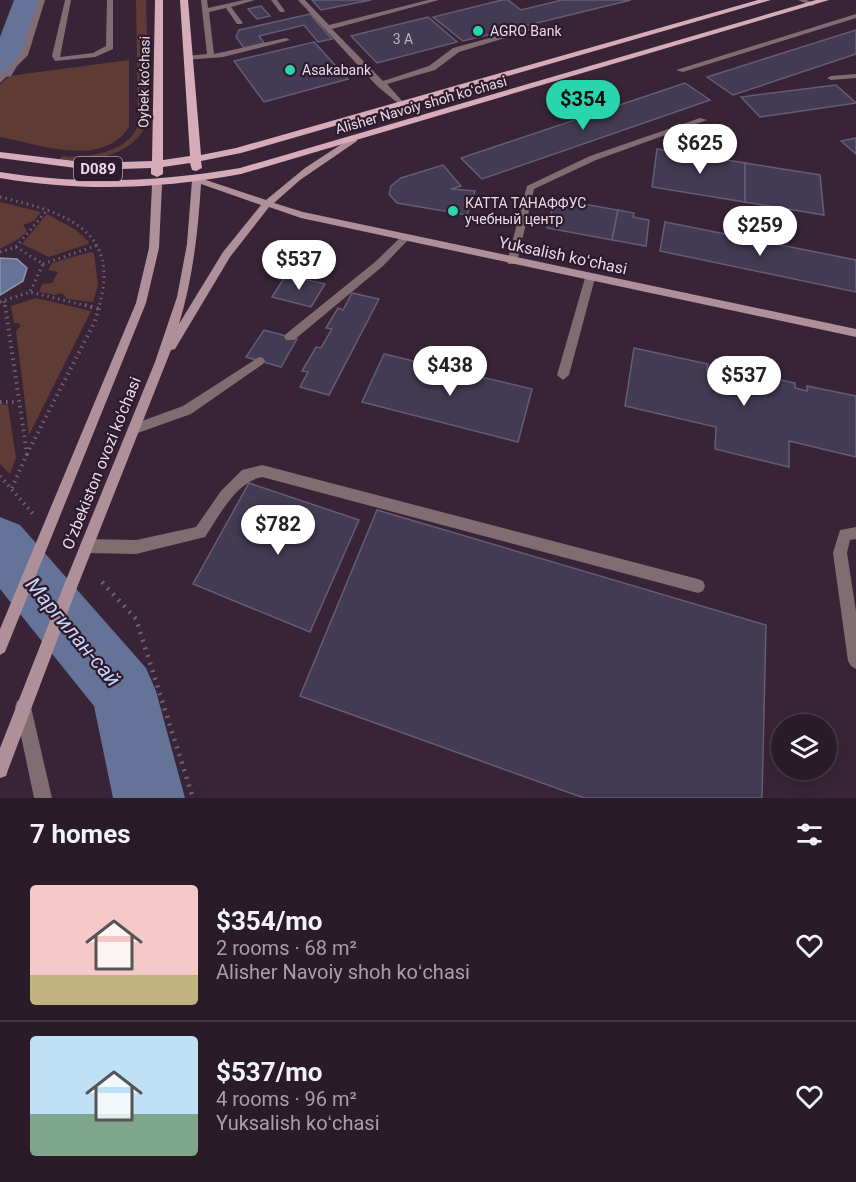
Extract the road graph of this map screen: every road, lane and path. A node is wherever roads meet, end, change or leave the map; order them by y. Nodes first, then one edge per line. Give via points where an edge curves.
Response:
1 (42, 0) edge
2 (68, 0) edge
3 (110, 0) edge
4 (159, 0) edge
5 (184, 0) edge
6 (204, 0) edge
7 (252, 0) edge
8 (274, 0) edge
9 (301, 0) edge
10 (436, 0) edge
11 (767, 0) edge
12 (801, 0) edge
13 (825, 0) edge
14 (812, 4) junction
15 (228, 7) junction
16 (282, 10) dead end
17 (206, 11) junction
18 (856, 16) edge
19 (240, 23) dead end
20 (326, 28) junction
21 (527, 30) dead end
22 (286, 40) dead end
23 (211, 56) junction
24 (189, 58) junction
25 (680, 70) dead end
26 (856, 76) edge
27 (831, 78) dead end
28 (0, 81) edge
29 (380, 84) junction
30 (400, 103) junction
31 (703, 120) dead end
32 (354, 139) junction
33 (0, 155) edge
34 (196, 159) junction
35 (157, 165) junction
36 (0, 175) edge
37 (197, 180) junction
38 (157, 184) junction
39 (0, 197) edge
40 (266, 205) junction
41 (48, 209) junction
42 (405, 238) junction
43 (98, 245) junction
44 (16, 247) junction
45 (0, 252) edge
46 (512, 262) junction
47 (43, 264) junction
48 (590, 278) junction
49 (30, 292) junction
50 (2, 302) edge
51 (99, 309) junction
52 (856, 333) edge
53 (290, 337) dead end
54 (259, 361) dead end
55 (161, 362) junction
56 (563, 375) dead end
57 (0, 402) edge
58 (18, 402) junction
59 (135, 429) junction
60 (27, 454) junction
61 (0, 476) edge
62 (12, 488) junction
63 (48, 531) junction
64 (856, 532) edge
65 (87, 546) junction
66 (102, 582) dead end
67 (698, 586) dead end
68 (0, 646) edge
69 (856, 661) edge
70 (24, 707) junction
71 (0, 770) edge
72 (43, 798) edge
73 (193, 798) edge

1 - 28 street via 24,55
2 - 3 street via 58,59 94,55 110,47
4 - 35 main road, Oybek ko‘chasi
5 - 24 main road
6 - 17 street
7 - 15 street
8 - 16 street
9 - 20 street
10 - 20 street
11 - 30 main road, Alisher Navoiy shoh koʻchasi
12 - 14 street
13 - 14 main road, Alisher Navoiy shoh koʻchasi
14 - 32 main road, Alisher Navoiy shoh koʻchasi
15 - 17 street
15 - 19 street
17 - 23 street
18 - 25 street
20 - 29 street
21 - 29 street via 456,50 432,68
22 - 23 street
23 - 24 street
24 - 34 main road
26 - 27 street
29 - 30 street
30 - 34 main road, Alisher Navoiy shoh koʻchasi via 237,151
31 - 46 street via 556,173 530,189
32 - 37 main road, Alisher Navoiy shoh koʻchasi
32 - 40 main road via 302,174
33 - 35 main road, D089 via 94,169
34 - 35 main road, D089
34 - 37 main road, O'zbekiston ovozi ko'chasi
35 - 38 main road, O'zbekiston ovozi ko'chasi
36 - 38 main road, D089 via 83,186
37 - 38 main road, Alisher Navoiy shoh koʻchasi
37 - 40 main road, Yuksalish koʻchasi
37 - 55 main road, O'zbekiston ovozi ko'chasi via 186,276
38 - 63 main road, O'zbekiston ovozi ko'chasi via 154,248 141,303
39 - 41 path
40 - 42 main road, Yuksalish koʻchasi
40 - 55 main road via 234,245
41 - 43 path via 64,215
41 - 44 path
42 - 46 main road, Yuksalish koʻchasi
42 - 53 street
43 - 47 path
43 - 51 path via 107,269
44 - 45 path
44 - 47 path
46 - 48 main road, Yuksalish koʻchasi
47 - 49 path
48 - 52 main road, Yuksalish koʻchasi
48 - 56 street
49 - 50 path
49 - 51 path
50 - 58 path
51 - 60 path
54 - 59 street via 187,410
55 - 59 main road, O'zbekiston ovozi ko'chasi
57 - 58 path
58 - 60 path
59 - 65 main road, O'zbekiston ovozi ko'chasi
60 - 62 path
61 - 62 path
62 - 63 path
63 - 68 main road, O'zbekiston ovozi ko'chasi
64 - 69 street via 844,536 840,553
65 - 67 street via 136,548 200,532 226,495 247,474 262,471
65 - 70 main road, O'zbekiston ovozi ko'chasi
66 - 73 path via 136,619
70 - 71 main road, O'zbekiston ovozi ko'chasi
70 - 72 street

